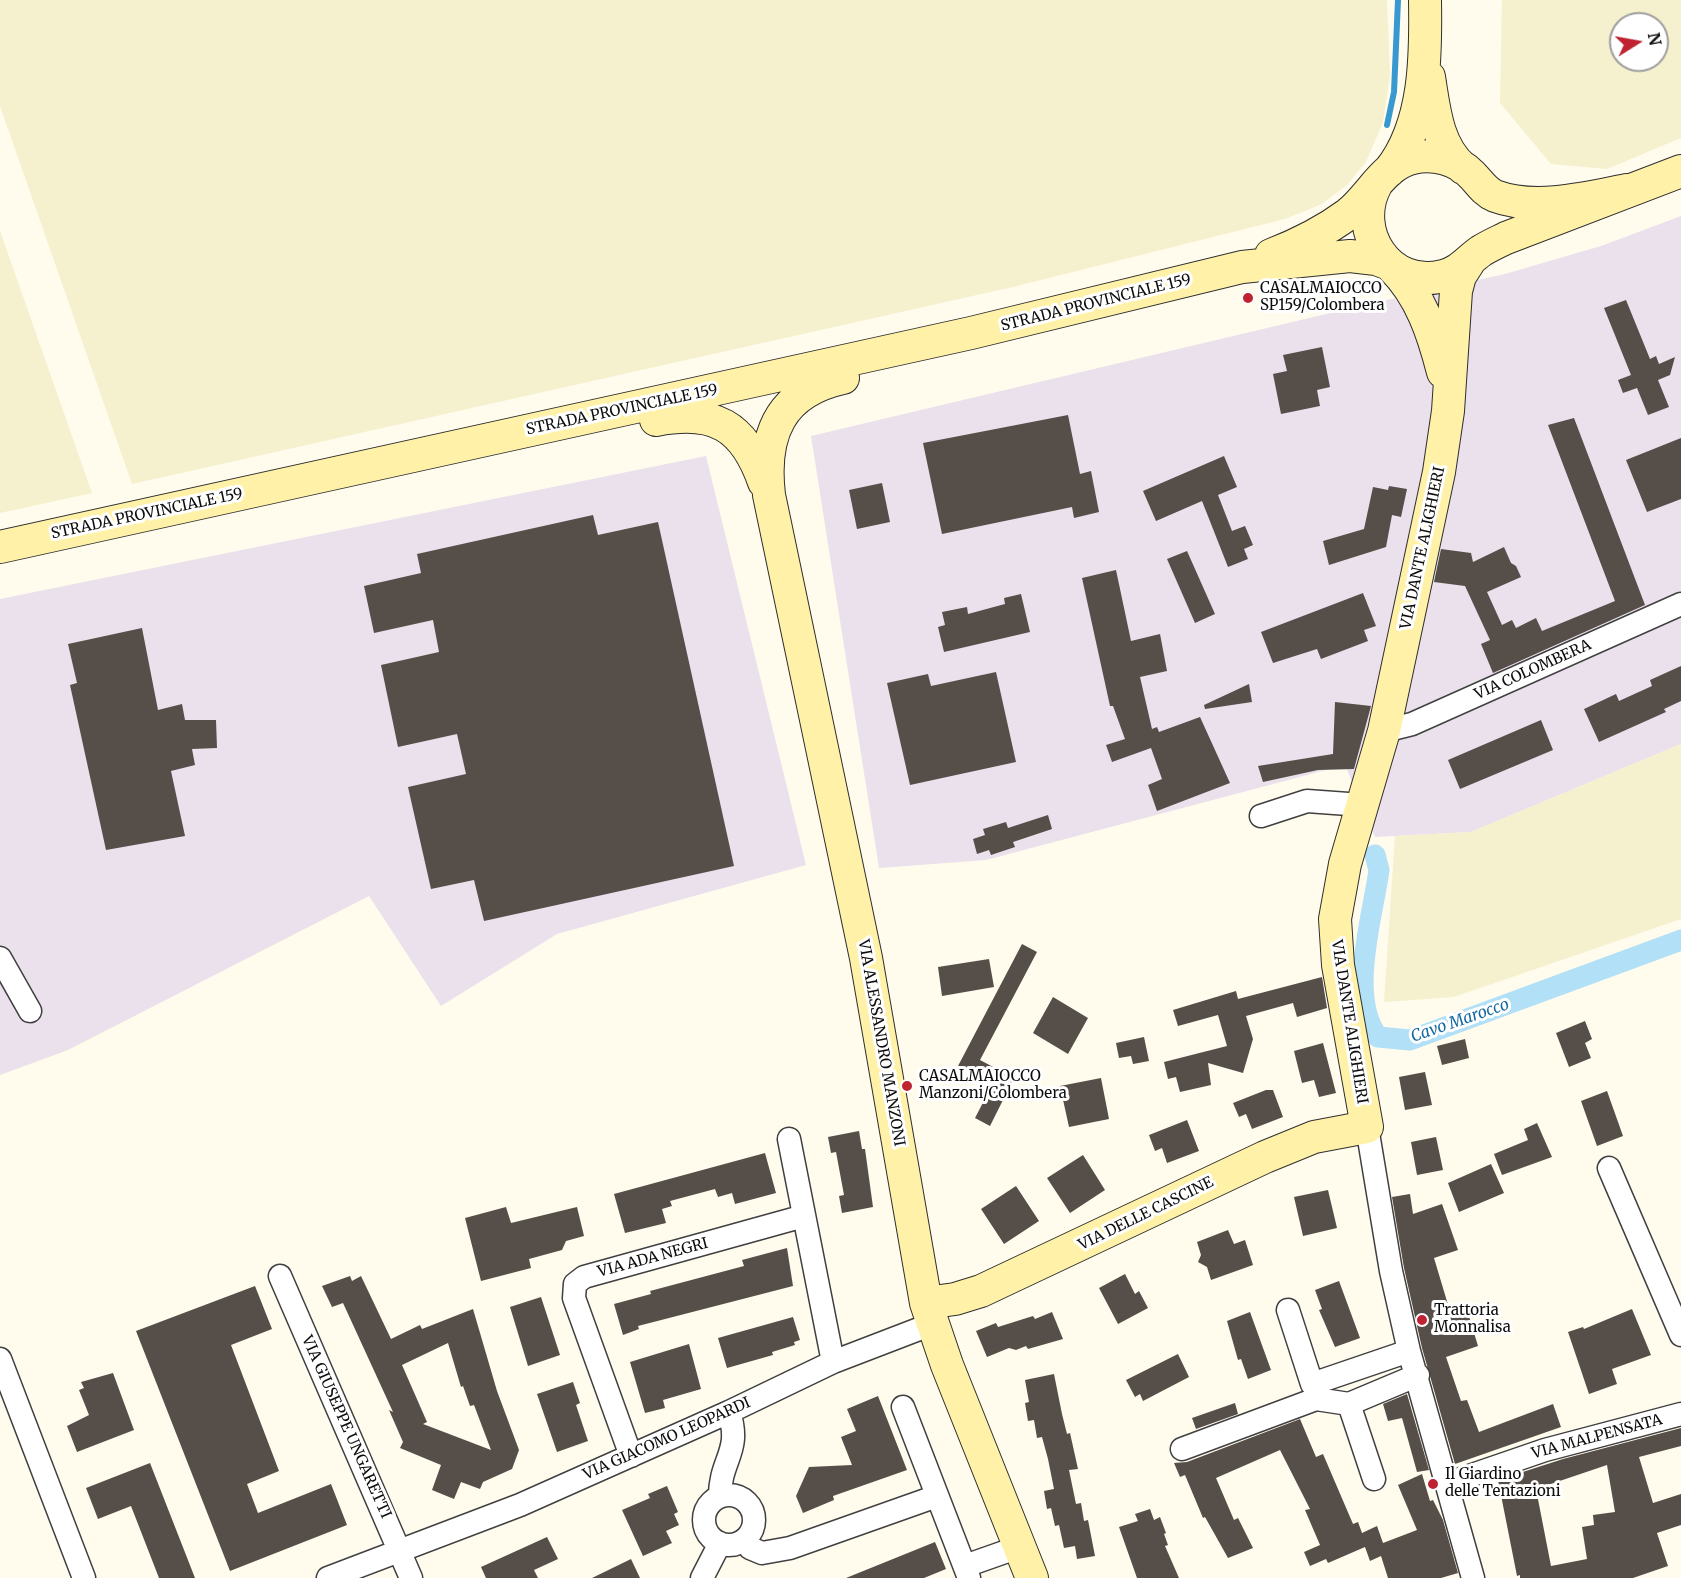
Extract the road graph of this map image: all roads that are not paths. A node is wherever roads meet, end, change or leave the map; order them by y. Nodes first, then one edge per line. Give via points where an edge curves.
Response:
1 (1425, 0) edge
2 (1425, 50) junction
3 (1681, 171) edge
4 (1470, 174) junction
5 (1382, 178) junction
6 (1627, 190) junction
7 (1471, 261) junction
8 (1391, 266) junction
9 (1242, 267) junction
10 (971, 333) junction
11 (1448, 394) junction
12 (572, 421) junction
13 (769, 495) junction
14 (0, 547) edge
15 (1681, 604) edge
16 (1384, 731) junction
17 (1362, 806) junction
18 (1261, 816) dead end
19 (0, 958) edge
20 (30, 1011) dead end
21 (1367, 1127) junction
22 (789, 1139) dead end
23 (1609, 1168) dead end
24 (804, 1216) junction
25 (280, 1276) dead end
26 (1288, 1310) dead end
27 (929, 1313) junction
28 (1681, 1335) edge
29 (1409, 1351) junction
30 (0, 1359) edge
31 (833, 1362) junction
32 (1418, 1375) junction
33 (1349, 1404) junction
34 (903, 1407) dead end
35 (729, 1412) junction
36 (1681, 1414) edge
37 (1182, 1449) dead end
38 (630, 1456) junction
39 (1374, 1479) dead end
40 (1446, 1484) junction
41 (720, 1496) junction
42 (937, 1496) junction
43 (746, 1539) junction
44 (720, 1543) junction
45 (1019, 1547) junction
46 (400, 1550) junction
47 (967, 1572) edge
48 (84, 1578) edge
49 (328, 1578) edge
50 (411, 1578) edge
51 (702, 1578) edge
52 (1032, 1578) edge
53 (1473, 1578) edge

1 - 2 street
2 - 4 street via 1440,131 1448,149
2 - 5 street via 1414,115 1403,149
3 - 6 street, STRADA PROVINCIALE 159
4 - 5 street, STRADA PROVINCIALE 159 via 1447,159 1429,156 1404,161
4 - 6 street, STRADA PROVINCIALE 159 via 1496,196 1522,201 1563,200
4 - 7 street via 1486,198 1489,219 1484,241
5 - 8 street via 1368,206 1368,229 1376,248
5 - 9 street, STRADA PROVINCIALE 159 via 1360,204 1329,226
6 - 7 street, STRADA PROVINCIALE 159 via 1506,238
7 - 8 street, STRADA PROVINCIALE 159 via 1449,275 1432,278 1410,276
7 - 11 street, VIA DANTE ALIGHIERI via 1460,276 1456,291
8 - 9 street, STRADA PROVINCIALE 159 via 1368,257 1350,256
8 - 11 street, VIA DANTE ALIGHIERI via 1411,287 1426,316
9 - 10 street, STRADA PROVINCIALE 159
10 - 12 street, STRADA PROVINCIALE 159
10 - 13 street via 913,361 805,391 786,409 772,431 766,459
11 - 16 street, VIA DANTE ALIGHIERI via 1444,442
12 - 13 street via 612,427 682,415 718,420 747,446
12 - 14 street, STRADA PROVINCIALE 159
13 - 27 street, VIA ALESSANDRO MANZONI via 866,958
15 - 16 street, VIA COLOMBERA via 1412,724
16 - 17 street, VIA DANTE ALIGHIERI
17 - 18 street via 1307,801
17 - 21 street, VIA DANTE ALIGHIERI via 1339,887 1335,942
19 - 20 street
21 - 27 street, VIA DELLE CASCINE via 1305,1141
21 - 29 street, VIA DANTE ALIGHIERI
22 - 24 street
23 - 28 street
24 - 31 street
24 - 38 street, VIA ADA NEGRI via 584,1277 575,1284 574,1298
25 - 46 street, VIA GIUSEPPE UNGARETTI
26 - 29 street via 1312,1384
27 - 31 street, VIA GIACOMO LEOPARDI
27 - 45 street, VIA ALESSANDRO MANZONI
29 - 32 street, VIA DANTE ALIGHIERI
30 - 48 street
31 - 35 street, VIA GIACOMO LEOPARDI
32 - 33 street
32 - 40 street, VIA DANTE ALIGHIERI
33 - 37 street via 1316,1399
33 - 39 street
34 - 42 street
35 - 38 street, VIA GIACOMO LEOPARDI
35 - 41 street via 736,1438 720,1479
36 - 40 street, VIA MALPENSATA via 1545,1450
38 - 46 street, VIA GIACOMO LEOPARDI via 520,1505
40 - 53 street, VIA DANTE ALIGHIERI
41 - 43 street via 734,1494 746,1501 754,1513 753,1527
41 - 44 street via 710,1503 705,1514 710,1536
42 - 43 street via 790,1548 762,1553 750,1548
42 - 47 street
43 - 44 street via 734,1545
44 - 51 street
45 - 47 street
45 - 52 street, VIA ALESSANDRO MANZONI
46 - 49 street, VIA GIACOMO LEOPARDI
46 - 50 street, VIA GIUSEPPE UNGARETTI

